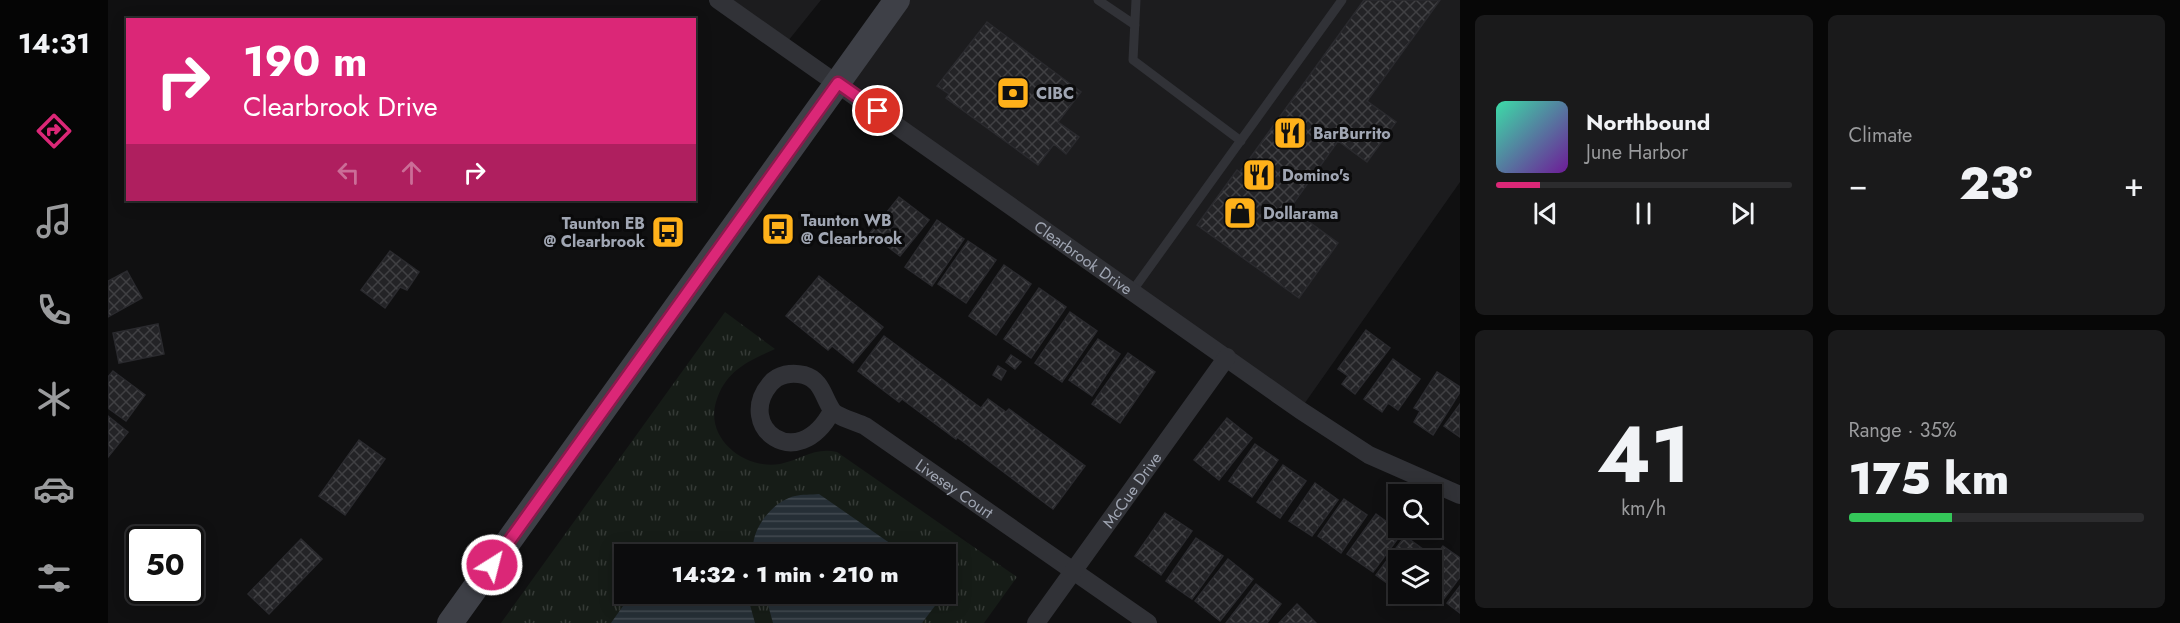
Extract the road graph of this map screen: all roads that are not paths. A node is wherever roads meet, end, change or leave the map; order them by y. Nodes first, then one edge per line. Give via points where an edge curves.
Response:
1 (718, 0) edge
2 (897, 0) edge
3 (1098, 0) edge
4 (1136, 0) edge
5 (1342, 0) edge
6 (1135, 25) junction
7 (838, 83) junction
8 (1241, 141) junction
9 (1133, 290) junction
10 (1227, 357) junction
11 (832, 411) dead end
12 (1460, 495) edge
13 (1075, 572) junction
14 (450, 623) edge
15 (1036, 623) edge
16 (1148, 623) edge

1 - 7 street, Clearbrook Drive
2 - 7 main road
3 - 6 lane
4 - 6 lane
5 - 8 lane
6 - 8 lane via 1133,60
7 - 9 street, Clearbrook Drive
7 - 14 main road
8 - 9 lane
9 - 10 street, Clearbrook Drive
10 - 12 street, Clearbrook Drive via 1369,455
10 - 13 street, McCue Drive
11 - 13 street, Livesey Court via 865,426
13 - 15 street, McCue Drive
13 - 16 street, Livesey Court

